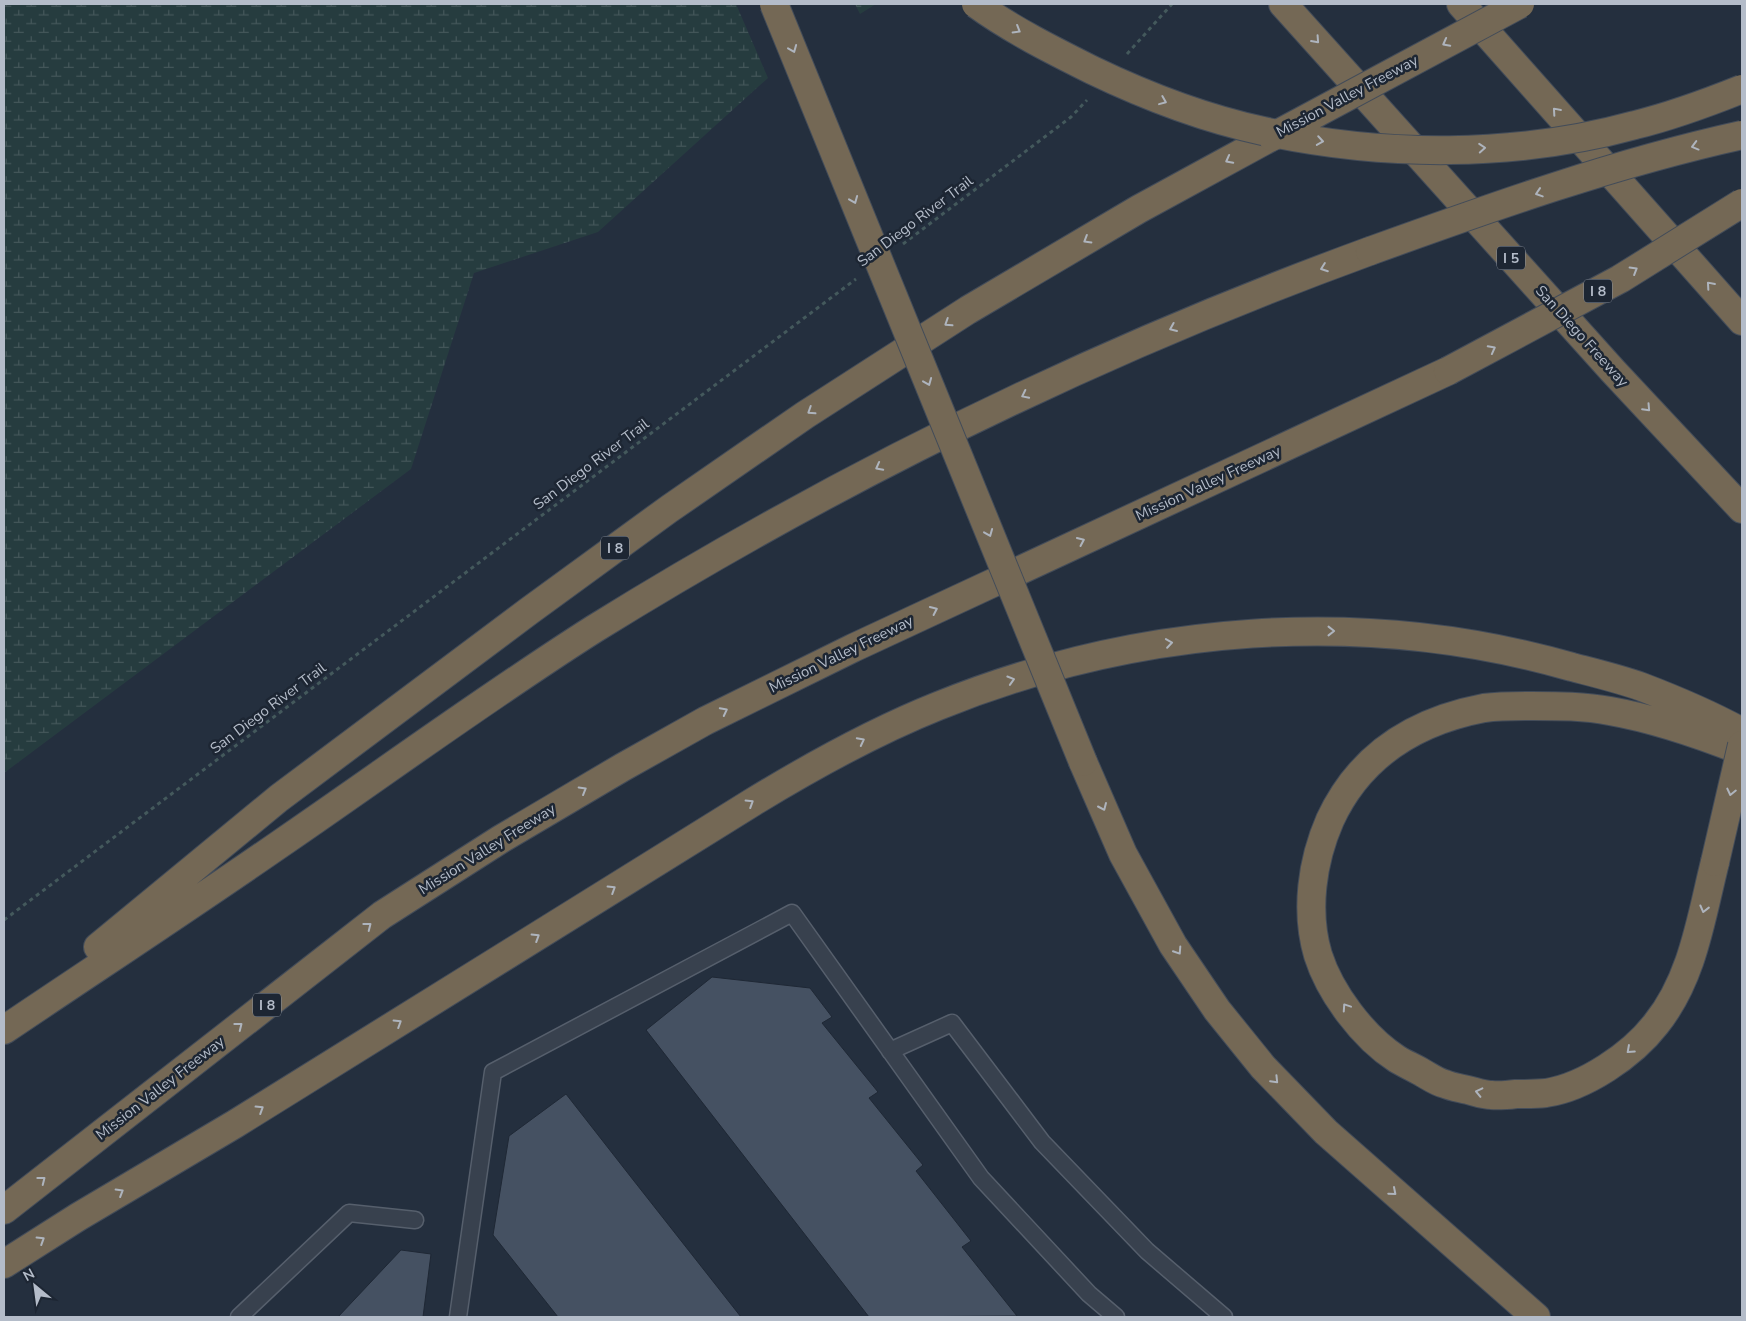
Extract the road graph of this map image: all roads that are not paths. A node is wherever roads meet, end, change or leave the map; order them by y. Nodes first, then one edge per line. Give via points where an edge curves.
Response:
1 (774, 4) edge
2 (976, 4) edge
3 (1283, 4) edge
4 (1461, 4) edge
5 (1520, 4) edge
6 (1742, 89) edge
7 (1742, 135) edge
8 (1742, 203) edge
9 (1742, 321) edge
10 (1742, 509) edge
11 (1742, 732) edge
12 (1742, 744) edge
13 (1742, 751) edge
14 (4, 1025) edge
15 (4, 1030) edge
16 (890, 1051) junction
17 (4, 1210) edge
18 (415, 1220) dead end
19 (4, 1264) edge
20 (239, 1317) edge
21 (458, 1317) edge
22 (1116, 1317) edge
23 (1224, 1317) edge
24 (1536, 1317) edge

1 -> 24 highway, bridge via 1083,762 1123,854 1174,945 1217,1010 1263,1067 1326,1132
2 -> 6 highway, bridge via 1070,59 1170,103 1254,129 1326,142 1457,150 1520,146 1634,126 1698,107
3 -> 10 highway, San Diego Freeway / I 5 via 1613,371
9 -> 4 highway
5 -> 14 highway, Mission Valley Freeway / I 8, bridge via 1139,209 968,310 805,415 669,509 279,798
7 -> 15 highway, bridge via 1570,182 1467,216 1232,303 1076,370 909,452 754,534 594,630 466,713 282,843
17 -> 8 highway, Mission Valley Freeway / I 8, bridge via 382,915 622,767 853,648 1448,372 1620,279
19 -> 11 highway via 818,764 936,706 1058,665 1117,651 1224,636 1332,631 1399,635 1539,657 1641,686
12 -> 13 highway, bridge via 1715,862 1685,977 1656,1025 1622,1057 1600,1072 1548,1093 1492,1095 1444,1084 1395,1058 1370,1037 1331,984 1318,955 1313,926 1314,869 1322,839 1351,785 1370,762 1419,728 1486,708 1567,706 1609,710 1650,719 1687,729
16 - 21 lane via 792,913 493,1072
16 - 22 lane via 981,1178 1089,1294
16 - 23 lane via 952,1023 1042,1142 1147,1251
18 - 20 lane via 349,1213

